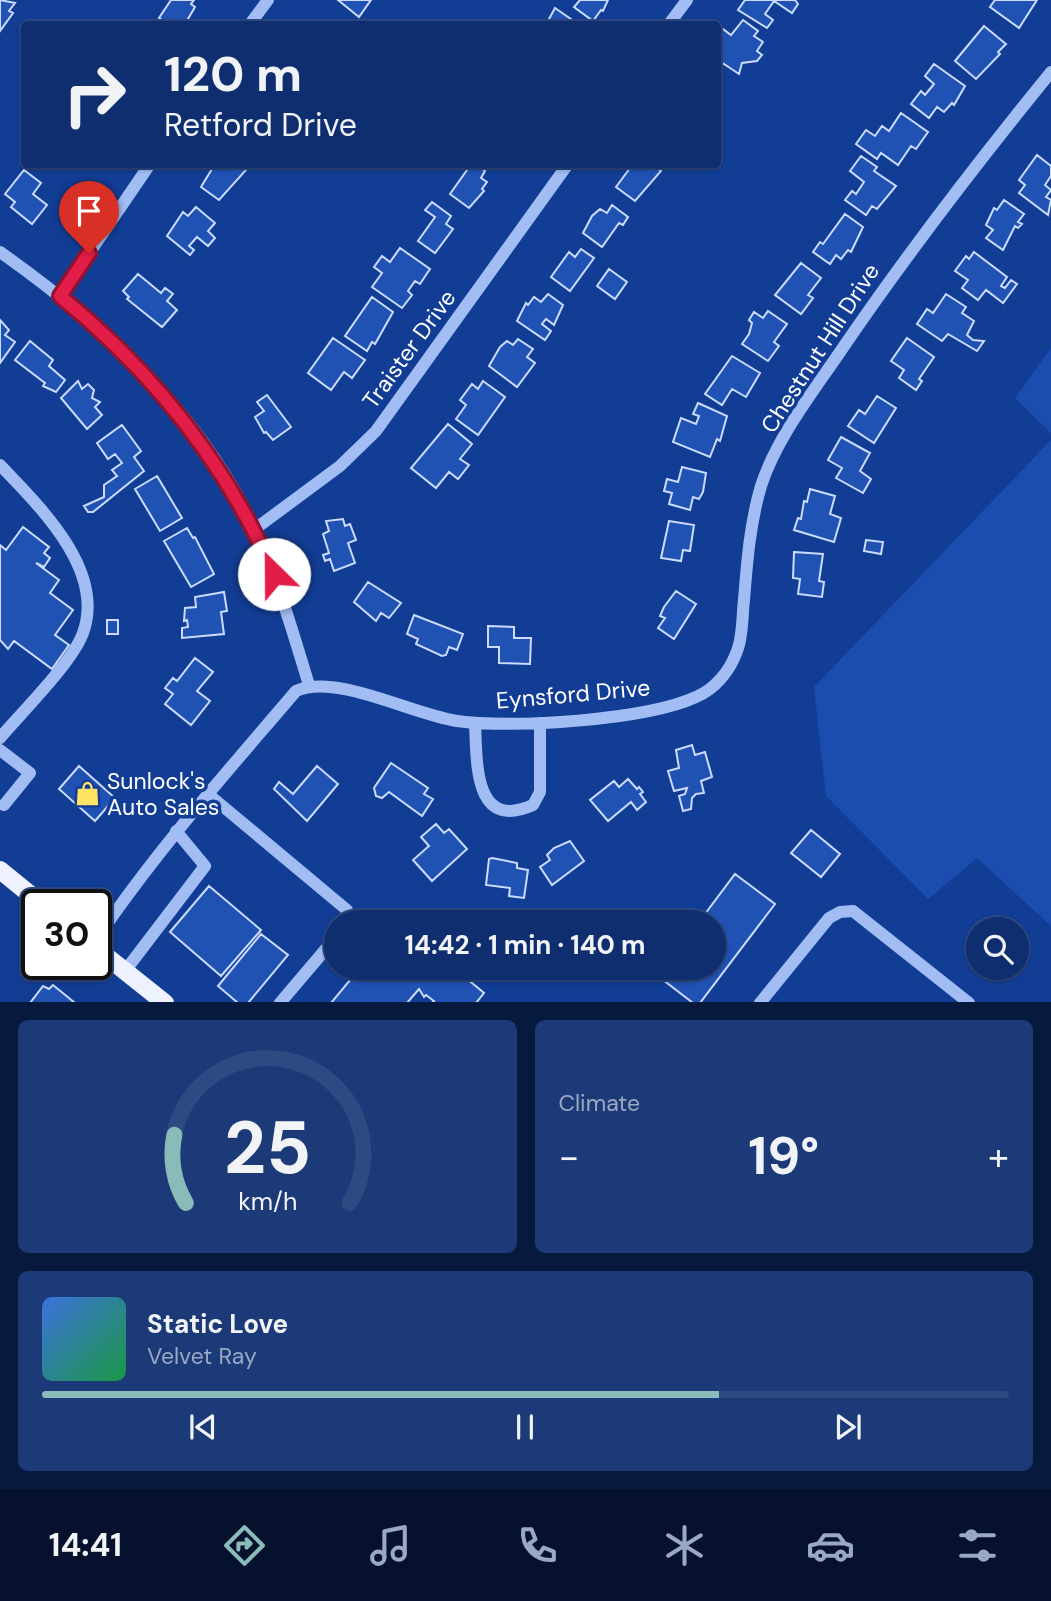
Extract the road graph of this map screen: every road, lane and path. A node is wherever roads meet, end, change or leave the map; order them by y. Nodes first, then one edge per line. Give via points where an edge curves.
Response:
1 (268, 0) edge
2 (687, 0) edge
3 (252, 21) edge
4 (671, 21) edge
5 (1051, 72) edge
6 (147, 168) edge
7 (565, 168) edge
8 (0, 251) edge
9 (60, 296) junction
10 (0, 465) edge
11 (254, 529) junction
12 (309, 685) junction
13 (713, 687) joint
14 (475, 723) junction
15 (540, 723) junction
16 (0, 738) edge
17 (0, 750) edge
18 (208, 794) junction
19 (4, 805) dead end
20 (176, 831) junction
21 (0, 870) edge
22 (23, 889) edge
23 (347, 910) edge
24 (112, 916) edge
25 (324, 951) edge
26 (112, 961) edge
27 (125, 971) junction
28 (164, 1002) edge
29 (281, 1002) edge
30 (761, 1002) edge
31 (968, 1002) edge

1 - 3 street
2 - 4 street
5 - 13 street, Chestnut Hill Drive via 910,249 787,434 762,484 750,537 739,648 729,670
6 - 9 street
7 - 11 street, Traister Drive via 376,431 340,466
8 - 9 street
9 - 11 street via 140,367 205,445
10 - 16 street via 58,527 80,572 88,611 82,635 68,656
11 - 12 street via 274,574
12 - 14 street, Eynsford Drive via 331,684 406,709
12 - 18 street via 296,691
13 - 15 street, Eynsford Drive via 653,710
14 - 15 street, Eynsford Drive
14 - 15 street via 477,771 483,790 490,804 510,812 533,805 540,792
17 - 19 street via 30,773
18 - 20 street
18 - 23 street
20 - 24 street
20 - 27 street via 205,866
21 - 22 main road
25 - 29 street
26 - 27 main road
27 - 28 main road
30 - 31 street via 829,918 853,911

